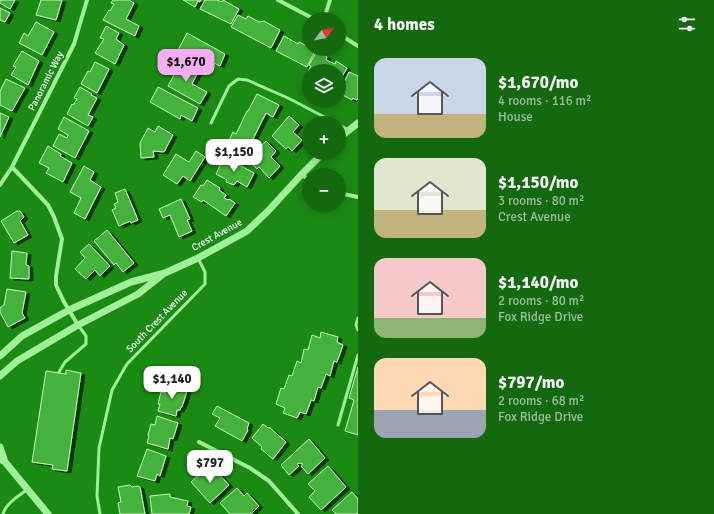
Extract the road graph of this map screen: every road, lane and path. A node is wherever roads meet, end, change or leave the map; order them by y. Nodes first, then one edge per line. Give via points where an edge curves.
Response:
1 (87, 0) edge
2 (278, 0) edge
3 (330, 0) edge
4 (326, 12) edge
5 (302, 13) edge
6 (346, 38) edge
7 (358, 46) edge
8 (322, 116) edge
9 (211, 123) dead end
10 (358, 123) edge
11 (346, 128) edge
12 (349, 130) junction
13 (346, 132) edge
14 (316, 160) edge
15 (12, 167) junction
16 (301, 175) joint
17 (0, 185) edge
18 (346, 194) edge
19 (358, 197) edge
20 (198, 258) junction
21 (165, 273) junction
22 (68, 310) junction
23 (358, 318) edge
24 (78, 325) junction
25 (358, 330) edge
26 (4, 349) edge
27 (358, 355) edge
28 (0, 356) edge
29 (59, 372) dead end
30 (0, 376) edge
31 (338, 425) dead end
32 (200, 442) dead end
33 (0, 447) edge
34 (2, 461) edge
35 (28, 489) junction
36 (4, 509) junction
37 (0, 510) edge
38 (3, 514) edge
39 (48, 514) edge
40 (100, 514) edge
41 (298, 514) edge

1 - 15 street, Panoramic Way via 74,44
2 - 5 street
3 - 4 street
6 - 7 street
8 - 9 lane via 247,80 238,79 230,86
10 - 12 street
11 - 12 lane
12 - 13 street
14 - 16 street, Crest Avenue
15 - 17 street, Panoramic Way
15 - 22 street via 48,205 54,217 62,239 56,285
16 - 20 street, Crest Avenue via 247,231
18 - 19 street
20 - 21 street, Crest Avenue
20 - 40 lane, South Crest Avenue via 206,272 205,284 127,364 112,390 99,448 97,496
21 - 22 street, Crest Avenue via 131,282
21 - 24 street, Crest Avenue via 138,294
22 - 24 street
22 - 26 street, Crest Avenue
23 - 25 lane
24 - 29 lane via 86,336 86,344 65,362
24 - 30 street, Crest Avenue via 17,361
26 - 28 street, Crest Avenue
27 - 31 lane
32 - 41 street via 269,481
33 - 34 street
34 - 35 street
35 - 36 lane
35 - 39 street
36 - 37 lane
36 - 38 lane

